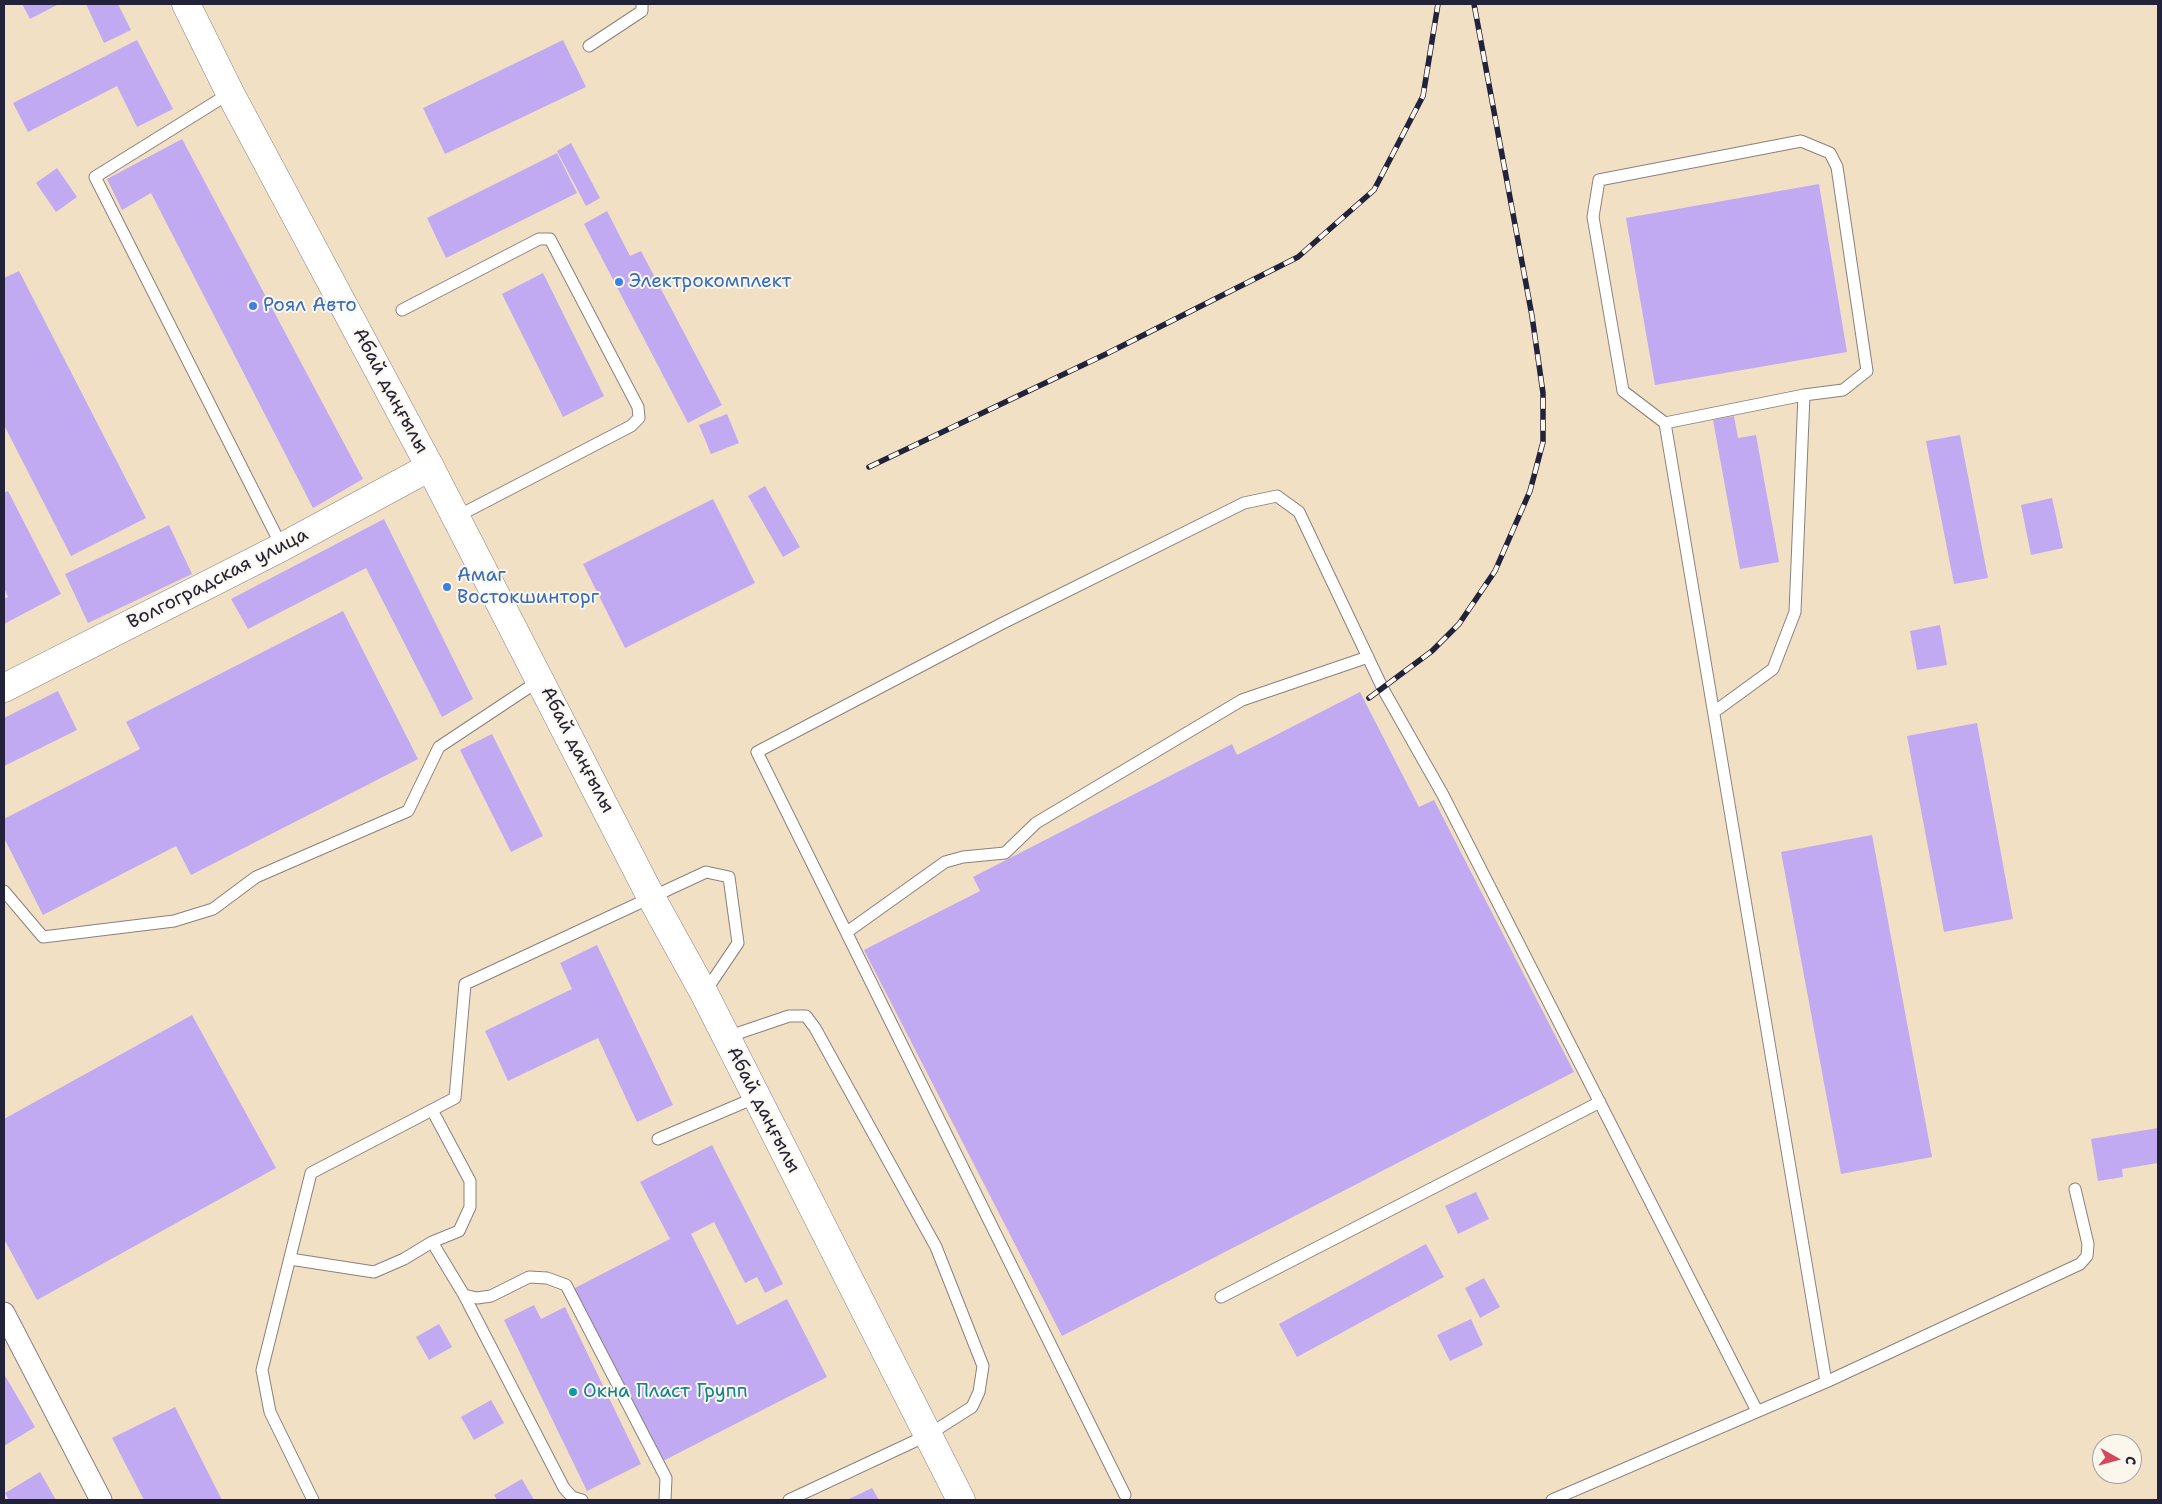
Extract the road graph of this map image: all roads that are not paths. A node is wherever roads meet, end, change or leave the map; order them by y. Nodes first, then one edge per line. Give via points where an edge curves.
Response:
1 (186, 4) edge
2 (642, 4) edge
3 (589, 46) dead end
4 (230, 93) junction
5 (402, 310) dead end
6 (1804, 395) junction
7 (1665, 423) junction
8 (430, 467) junction
9 (456, 517) junction
10 (282, 547) junction
11 (1368, 658) junction
12 (540, 680) junction
13 (4, 688) edge
14 (1714, 712) junction
15 (4, 891) edge
16 (651, 897) junction
17 (847, 932) junction
18 (704, 993) junction
19 (727, 1037) junction
20 (757, 1097) junction
21 (1600, 1102) junction
22 (432, 1110) junction
23 (658, 1139) dead end
24 (2074, 1189) dead end
25 (432, 1242) junction
26 (290, 1260) junction
27 (464, 1295) junction
28 (1221, 1297) dead end
29 (4, 1313) edge
30 (1826, 1382) junction
31 (1757, 1411) junction
32 (928, 1435) junction
33 (1125, 1494) dead end
34 (101, 1500) edge
35 (313, 1500) edge
36 (582, 1500) edge
37 (665, 1500) edge
38 (789, 1500) edge
39 (961, 1500) edge
40 (1552, 1500) edge

1 - 4 main road, Абай даңғылы
2 - 3 lane via 642,11
4 - 8 main road, Абай даңғылы
4 - 10 lane via 94,176
5 - 9 lane via 539,239 550,239 638,407 638,418 631,426
6 - 7 lane
6 - 7 lane via 1843,390 1868,371 1837,167 1830,153 1801,141 1599,180 1593,217 1622,391
6 - 14 lane via 1795,612 1773,669
7 - 14 lane
8 - 9 main road, Абай даңғылы
8 - 10 main road, Волгоградская улица
9 - 12 main road, Абай даңғылы
10 - 13 main road, Волгоградская улица
11 - 17 lane via 1242,700 1036,823 1005,853 945,862
11 - 17 lane via 1299,512 1277,496 1244,503 1001,624 766,747 757,752
11 - 21 lane via 1443,795
12 - 15 lane via 438,747 408,811 256,876 213,909 174,921 43,937
12 - 16 main road, Абай даңғылы
14 - 30 lane
16 - 18 main road, Абай даңғылы
16 - 18 lane via 706,872 729,877 738,942
16 - 22 lane via 465,984 455,1098
17 - 33 lane
18 - 19 main road, Абай даңғылы
19 - 20 main road, Абай даңғылы
19 - 32 lane via 789,1016 806,1016 936,1247 983,1366 980,1392 972,1407
20 - 23 lane
20 - 32 main road, Абай даңғылы
21 - 28 lane
21 - 31 lane
22 - 25 lane via 470,1181 470,1207 459,1231
22 - 26 lane via 310,1173
24 - 30 lane via 2088,1244 2087,1256 2080,1264
25 - 26 lane via 374,1272
25 - 27 lane
26 - 35 lane via 262,1370 270,1412
27 - 36 lane via 564,1488 572,1497
27 - 37 lane via 477,1298 491,1296 528,1278 547,1278 566,1285 666,1478
29 - 34 street
30 - 31 lane
31 - 40 lane
32 - 38 lane
32 - 39 main road, Абай даңғылы

